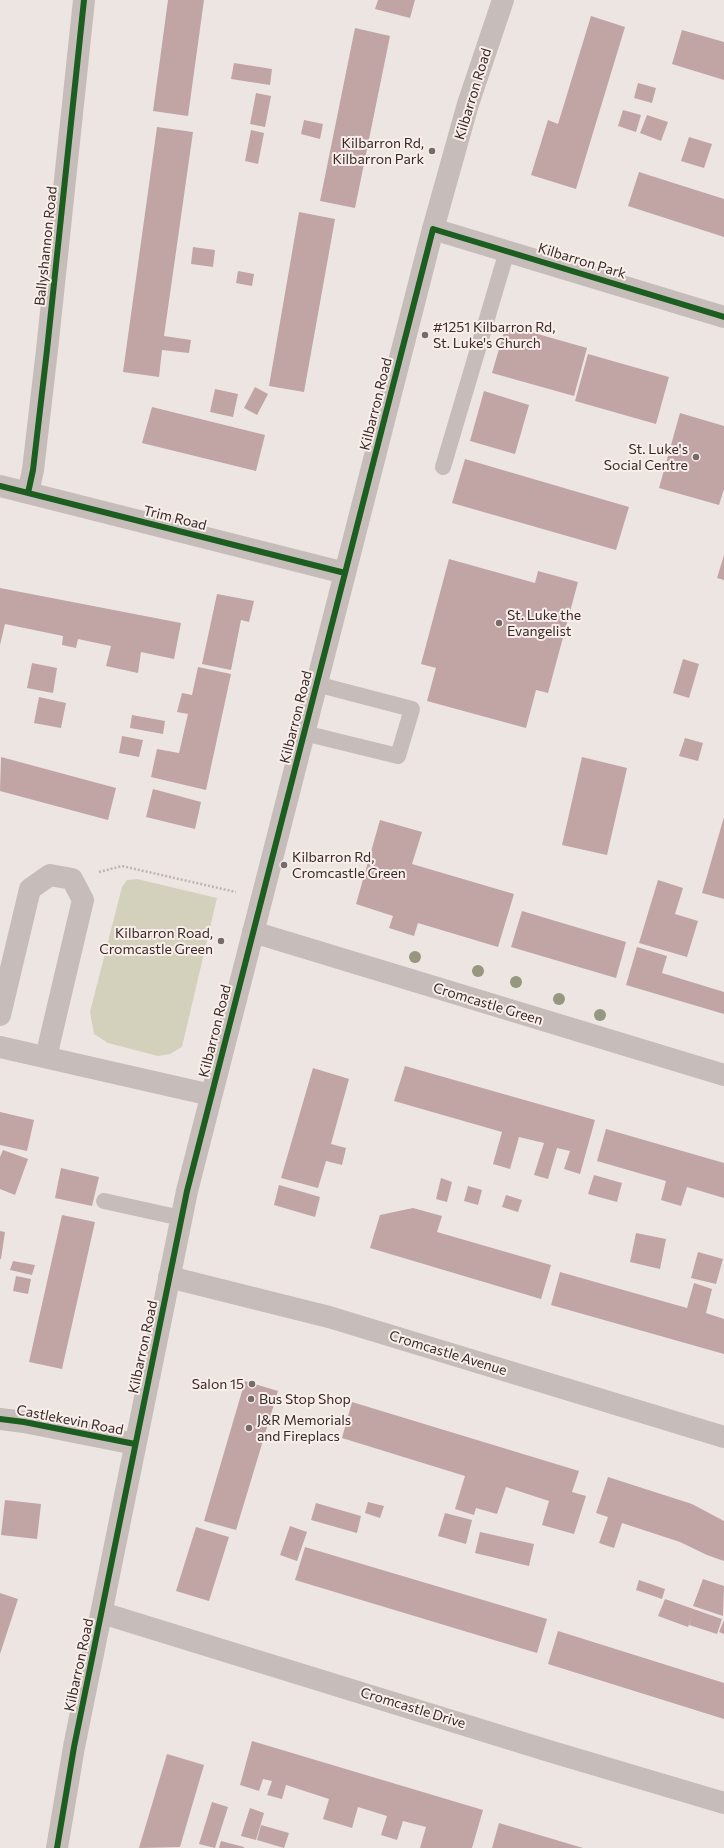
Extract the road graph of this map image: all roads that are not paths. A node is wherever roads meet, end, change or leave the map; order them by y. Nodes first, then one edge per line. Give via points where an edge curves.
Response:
1 (84, 0) edge
2 (503, 0) edge
3 (433, 229) junction
4 (507, 251) junction
5 (724, 317) edge
6 (443, 467) dead end
7 (0, 486) edge
8 (28, 493) junction
9 (345, 573) junction
10 (316, 684) junction
11 (304, 733) junction
12 (253, 932) junction
13 (0, 1015) edge
14 (0, 1047) edge
15 (46, 1057) junction
16 (724, 1075) edge
17 (211, 1095) junction
18 (104, 1201) dead end
19 (181, 1218) junction
20 (169, 1277) junction
21 (0, 1419) edge
22 (724, 1437) edge
23 (135, 1444) junction
24 (102, 1613) junction
25 (724, 1803) edge
26 (57, 1848) edge

1 - 8 street, Ballyshannon Road via 46,358
2 - 3 street, Kilbarron Road via 468,104
3 - 4 street, Kilbarron Park
3 - 9 street, Kilbarron Road
4 - 5 street, Kilbarron Park
4 - 6 lane
7 - 8 street, Trim Road
8 - 9 street, Trim Road
9 - 10 street, Kilbarron Road
10 - 11 street, Kilbarron Road
10 - 11 lane via 412,709 398,756
11 - 12 street, Kilbarron Road
12 - 16 street, Cromcastle Green
12 - 17 street, Kilbarron Road
13 - 15 street via 30,889 50,875 72,879 83,900
14 - 15 street, Kilbarron Road
15 - 17 street, Kilbarron Road
17 - 19 street, Kilbarron Road
18 - 19 lane
19 - 20 street, Kilbarron Road
20 - 22 street, Cromcastle Avenue via 329,1317
20 - 23 street, Kilbarron Road
21 - 23 street, Castlekevin Road
23 - 24 street, Kilbarron Road
24 - 25 street, Cromcastle Drive
24 - 26 street, Kilbarron Road via 74,1747

